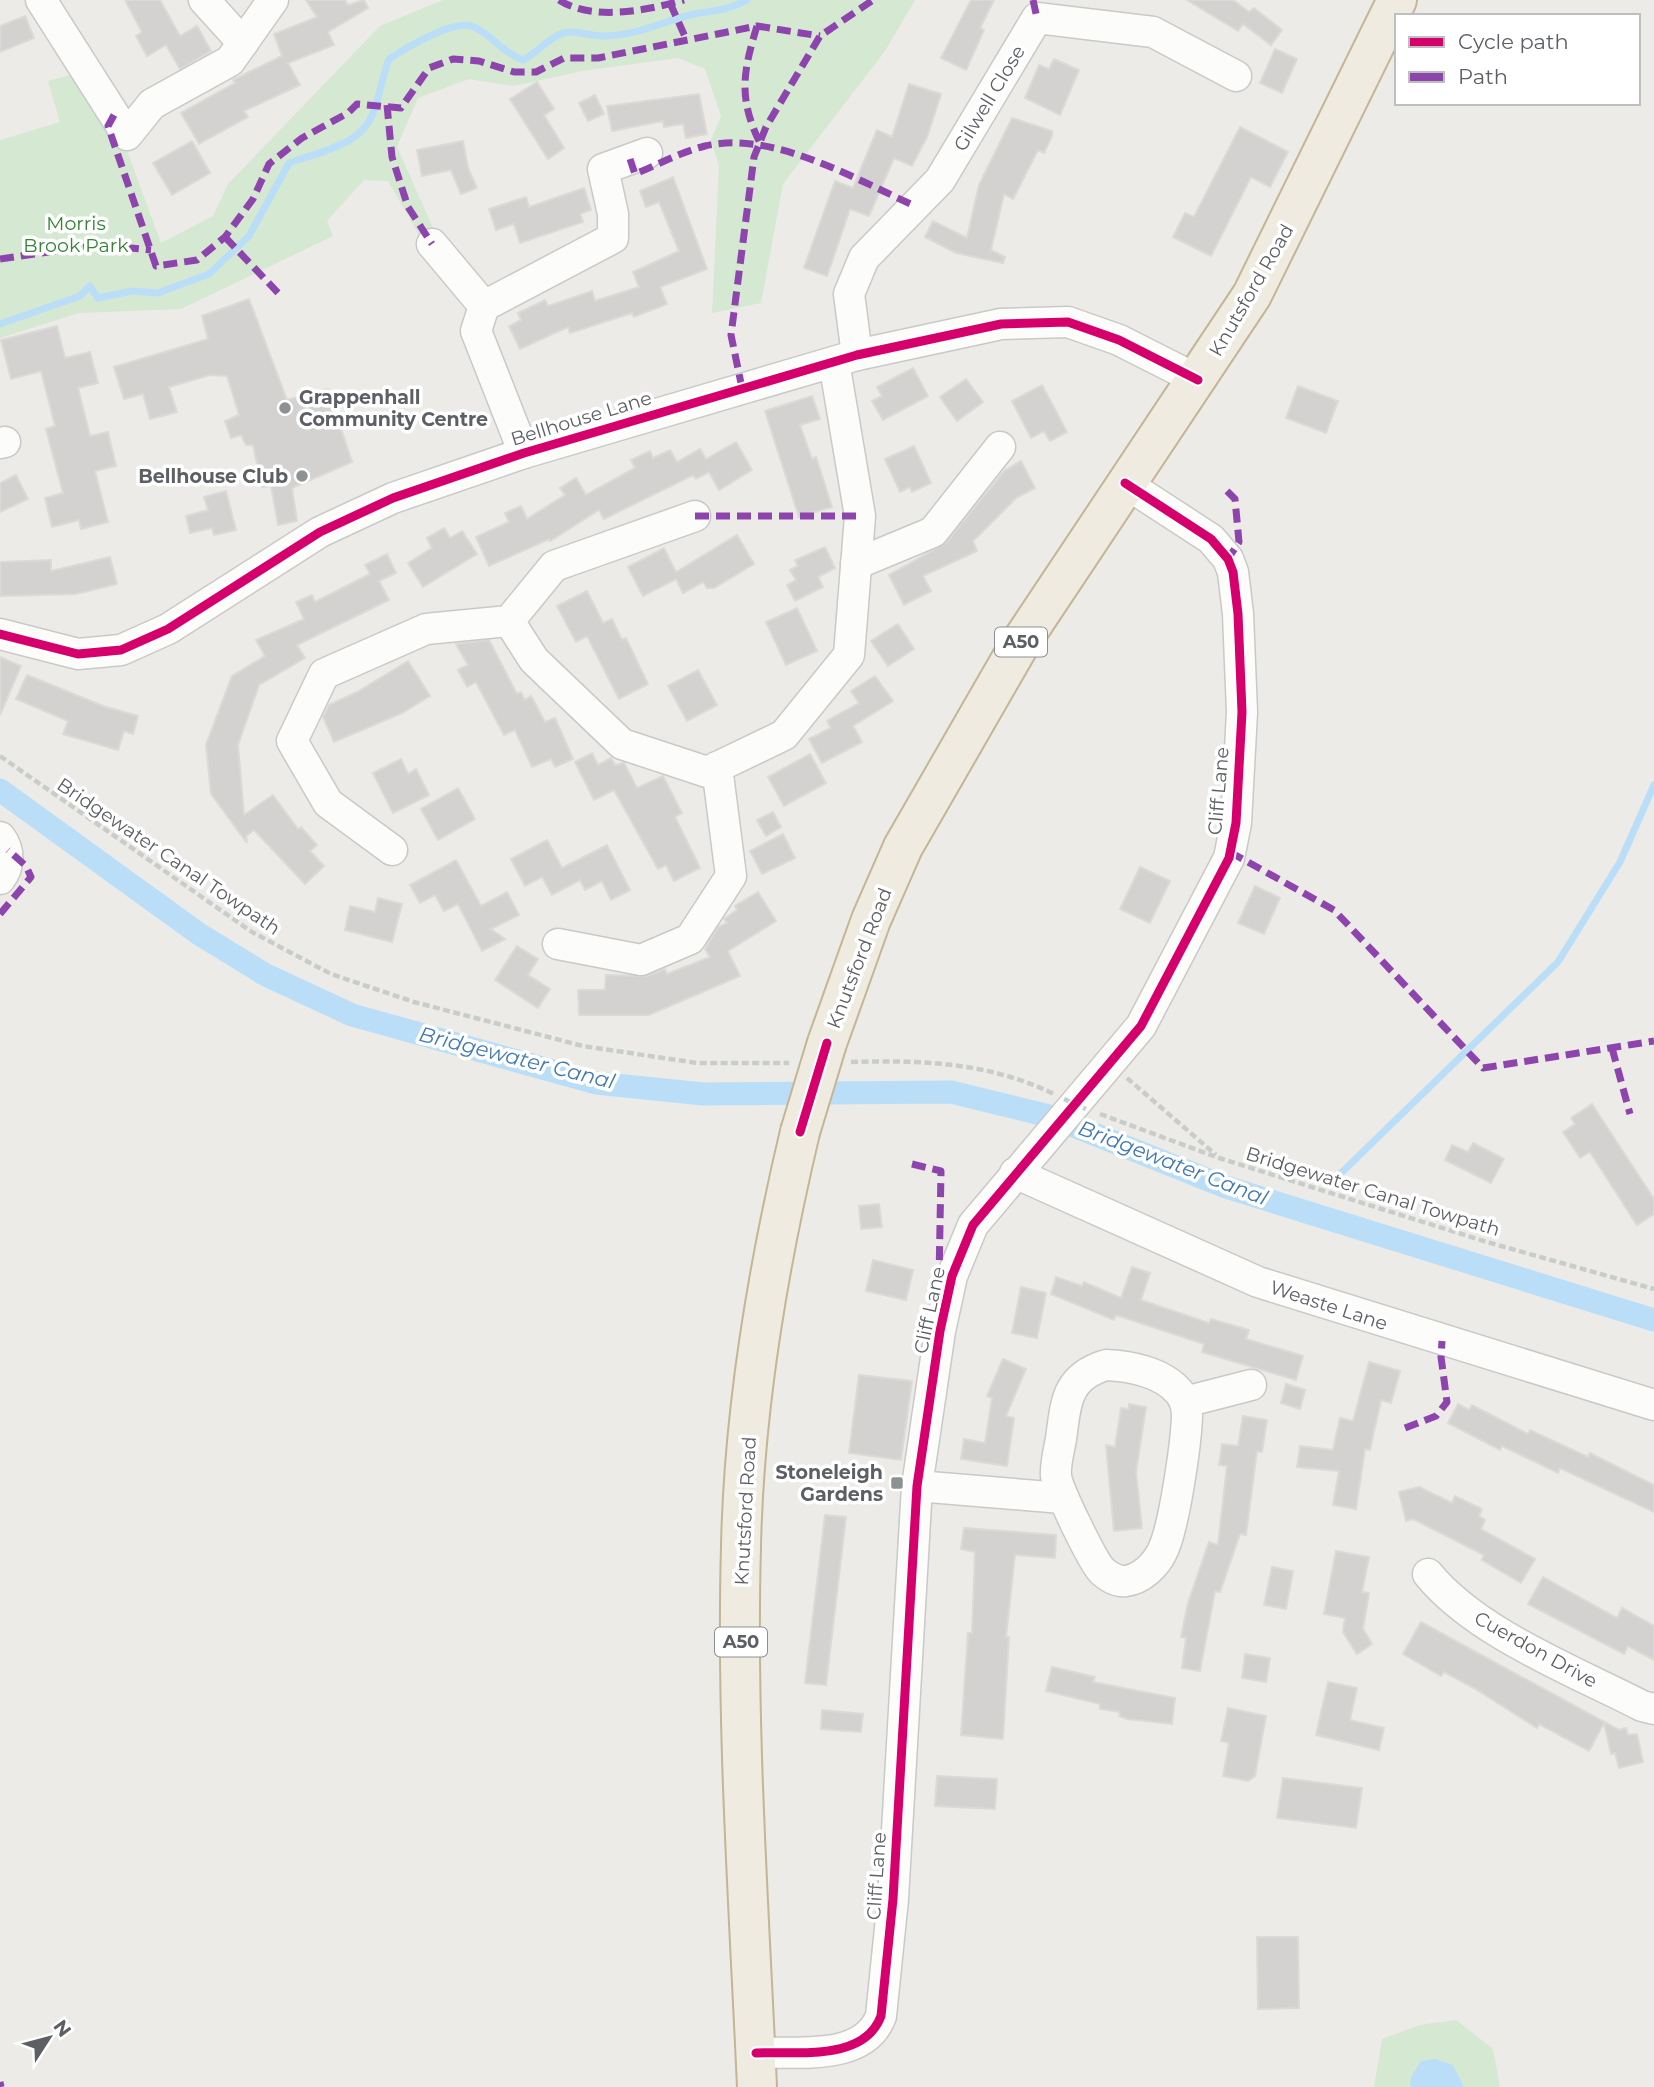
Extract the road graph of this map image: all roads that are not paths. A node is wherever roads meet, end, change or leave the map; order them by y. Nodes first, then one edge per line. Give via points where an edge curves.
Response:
1 (41, 0) edge
2 (204, 0) edge
3 (273, 0) edge
4 (1397, 0) edge
5 (243, 43) junction
6 (1236, 76) dead end
7 (647, 153) dead end
8 (432, 244) dead end
9 (484, 306) junction
10 (845, 358) junction
11 (1198, 380) junction
12 (1000, 447) dead end
13 (524, 453) junction
14 (1125, 483) junction
15 (695, 516) dead end
16 (856, 564) junction
17 (509, 621) junction
18 (0, 634) edge
19 (717, 767) junction
20 (4, 844) edge
21 (392, 850) dead end
22 (0, 878) edge
23 (558, 944) dead end
24 (1015, 1173) junction
25 (1251, 1385) dead end
26 (1185, 1402) junction
27 (1654, 1405) edge
28 (917, 1486) junction
29 (1062, 1497) junction
30 (1428, 1574) dead end
31 (1654, 1709) edge
32 (756, 2070) edge

1 - 5 street via 127,135 152,104 230,61
2 - 5 street
3 - 5 street
4 - 11 highway, Knutsford Road / A50 via 1252,295
6 - 10 street, Gilwell Close via 1153,32 1037,18 940,180 864,258 849,294
7 - 9 street via 603,169 613,238
8 - 9 street
9 - 13 street via 476,331
10 - 11 street, Bellhouse Lane via 1002,324 1068,323 1119,340
10 - 13 street, Bellhouse Lane
10 - 16 street via 860,516
11 - 14 highway, Knutsford Road / A50
12 - 16 street via 933,532
13 - 18 street, Bellhouse Lane via 393,498 320,532 168,629 121,650 78,654
14 - 24 street, Cliff Lane via 1211,539 1228,559 1238,614 1242,712 1236,823 1229,858 1158,999 1112,1064
14 - 32 highway, Knutsford Road / A50, bridge via 1021,642 904,847 871,920 824,1056 776,1234 749,1430 741,1544
15 - 17 street via 554,566
16 - 19 street via 849,655 784,735
17 - 19 street via 534,660 622,744 706,772
17 - 21 street via 426,628 324,674 292,741 328,803
19 - 23 street via 732,876 690,939 641,960
20 - 22 street via 6,871
24 - 27 street, Weaste Lane via 1258,1282
24 - 28 street, Cliff Lane via 973,1225 952,1276
25 - 26 street
26 - 29 street via 1168,1381 1129,1366 1088,1370 1066,1399 1056,1474
26 - 29 street via 1172,1521 1163,1551 1141,1576 1113,1580 1100,1569
28 - 29 street
28 - 32 street, Cliff Lane via 893,1899 881,2016 866,2040 846,2049
30 - 31 street, Cuerdon Drive via 1455,1604 1489,1625

